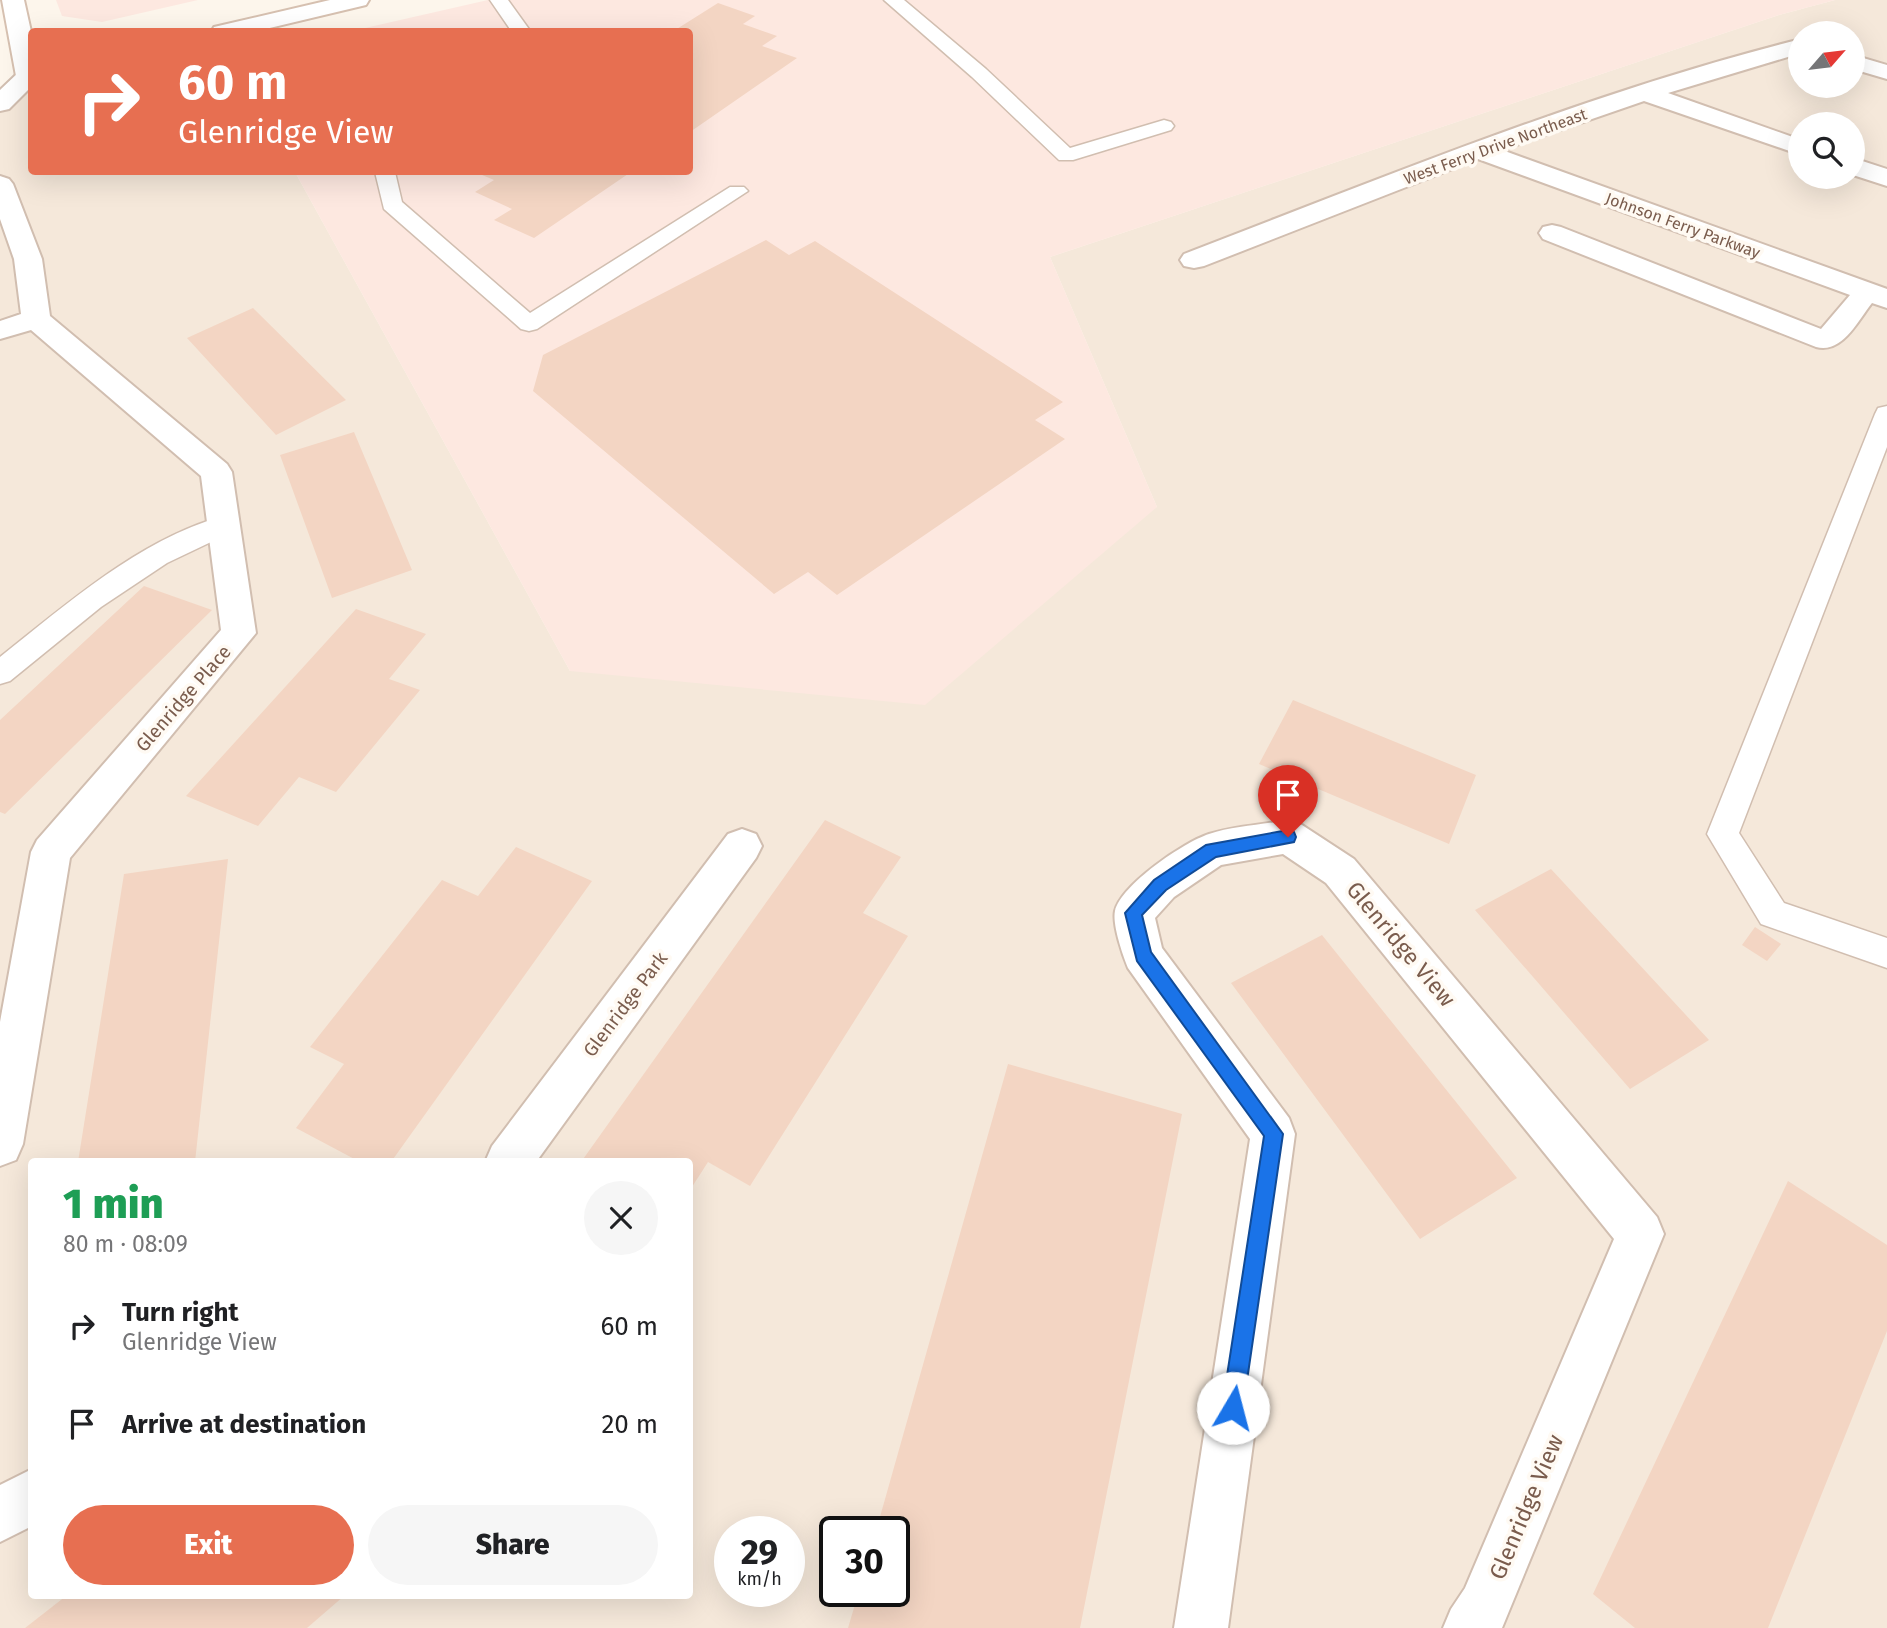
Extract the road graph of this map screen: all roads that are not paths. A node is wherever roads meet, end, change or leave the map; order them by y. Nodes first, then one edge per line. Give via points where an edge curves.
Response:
1 (13, 0) edge
2 (358, 0) edge
3 (499, 0) edge
4 (893, 0) edge
5 (239, 28) edge
6 (519, 28) edge
7 (1788, 50) edge
8 (1866, 66) edge
9 (28, 67) edge
10 (1887, 72) edge
11 (28, 76) edge
12 (28, 78) edge
13 (0, 82) edge
14 (1644, 93) junction
15 (0, 104) edge
16 (1164, 126) dead end
17 (1788, 143) edge
18 (1478, 150) junction
19 (1865, 170) edge
20 (386, 175) edge
21 (1887, 178) edge
22 (0, 184) edge
23 (737, 191) dead end
24 (1552, 233) dead end
25 (1194, 261) dead end
26 (1877, 296) edge
27 (36, 319) junction
28 (0, 330) edge
29 (1887, 414) edge
30 (223, 525) junction
31 (0, 673) edge
32 (741, 846) dead end
33 (1887, 953) edge
34 (0, 1144) edge
35 (511, 1158) edge
36 (28, 1498) edge
37 (0, 1516) edge
38 (1201, 1628) edge
39 (1470, 1628) edge

1 - 9 street
2 - 5 street
3 - 6 lane
4 - 16 lane via 1066,156
7 - 14 street, West Ferry Drive Northeast
8 - 10 street
11 - 13 street
12 - 15 street
14 - 17 street
14 - 18 street, West Ferry Drive Northeast
18 - 25 street, West Ferry Drive Northeast
18 - 26 street, Johnson Ferry Parkway
19 - 21 street
20 - 23 lane via 393,204 529,324
22 - 27 street via 28,259
24 - 26 street via 1826,341
27 - 28 street
27 - 30 street, Glenridge Place via 216,472
29 - 33 lane via 1723,834 1773,914
30 - 31 lane via 157,556 91,600
30 - 34 street, Glenridge Place via 239,633 51,852
32 - 35 street, Glenridge Park
36 - 37 street
38 - 39 street, Glenridge View via 1273,1134 1143,955 1134,913 1160,885 1212,850 1288,837 1340,871 1640,1234 1484,1607

